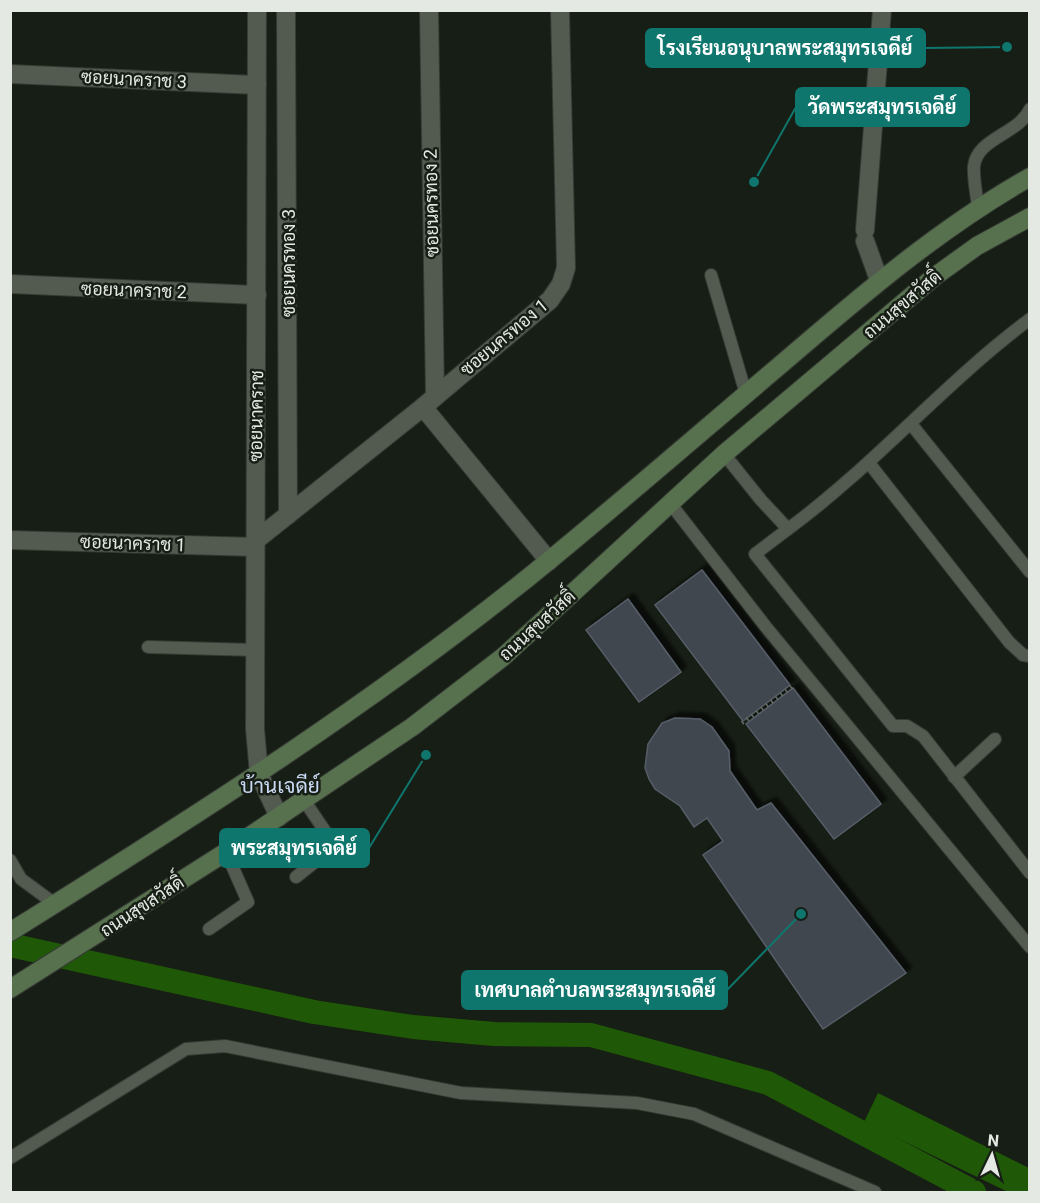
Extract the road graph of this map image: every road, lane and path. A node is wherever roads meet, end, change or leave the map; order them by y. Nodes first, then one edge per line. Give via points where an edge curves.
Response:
1 (257, 10) edge
2 (286, 10) edge
3 (429, 10) edge
4 (560, 10) edge
5 (882, 10) edge
6 (10, 74) edge
7 (257, 85) junction
8 (1029, 109) edge
9 (1029, 177) edge
10 (978, 209) junction
11 (1029, 216) edge
12 (711, 276) dead end
13 (879, 280) junction
14 (10, 284) edge
15 (257, 295) junction
16 (1029, 319) edge
17 (746, 394) junction
18 (429, 401) junction
19 (911, 424) junction
20 (724, 454) junction
21 (869, 463) junction
22 (670, 503) junction
23 (288, 514) junction
24 (788, 529) junction
25 (10, 540) edge
26 (255, 544) junction
27 (549, 561) junction
28 (1029, 572) edge
29 (148, 647) dead end
30 (255, 650) junction
31 (1029, 656) edge
32 (807, 676) junction
33 (742, 723) dead end
34 (995, 739) dead end
35 (259, 774) junction
36 (954, 777) junction
37 (304, 800) junction
38 (279, 817) junction
39 (226, 852) junction
40 (10, 860) edge
41 (1029, 873) edge
42 (296, 877) dead end
43 (51, 906) junction
44 (209, 929) dead end
45 (10, 932) edge
46 (1029, 947) edge
47 (10, 988) edge
48 (10, 1158) edge
49 (875, 1192) edge

1 - 7 street, ซอยนาคราช
2 - 23 street, ซอยนครทอง 3
3 - 18 street, ซอยนครทอง 2
4 - 18 street, ซอยนครทอง 1 via 566,268 561,284 550,300
5 - 13 street via 865,236
6 - 7 street, ซอยนาคราช 3
7 - 15 street, ซอยนาคราช
8 - 10 lane via 1021,124 981,150 974,164
9 - 10 main road, ถนนสุขสวัสดิ์
10 - 13 main road, ถนนสุขสวัสดิ์
11 - 20 main road, ถนนสุขสวัสดิ์ via 934,277
12 - 17 lane
13 - 17 main road, ถนนสุขสวัสดิ์
14 - 15 street, ซอยนาคราช 2
15 - 26 street, ซอยนาคราช
16 - 19 lane via 990,349
17 - 27 main road, ถนนสุขสวัสดิ์
18 - 23 street, ซอยนครทอง 1
18 - 27 street
19 - 21 lane
19 - 28 lane
20 - 22 main road, ถนนสุขสวัสดิ์
20 - 24 lane
21 - 24 lane
21 - 31 lane via 1009,642
22 - 32 lane
22 - 37 main road, ถนนสุขสวัสดิ์ via 503,657 412,727
23 - 26 street, ซอยนครทอง 1
24 - 36 lane via 755,554 893,726 907,726 922,736
25 - 26 street, ซอยนาคราช 1
26 - 30 street, ซอยนาคราช
27 - 35 main road, ถนนสุขสวัสดิ์
29 - 30 lane
30 - 35 street, ซอยนาคราช
32 - 33 path
32 - 46 lane
34 - 36 lane
35 - 38 street, ซอยนาคราช
35 - 43 main road, ถนนสุขสวัสดิ์
36 - 41 lane
37 - 38 main road, ถนนสุขสวัสดิ์
37 - 42 lane via 335,846
38 - 39 main road, ถนนสุขสวัสดิ์
39 - 44 lane via 248,902
39 - 47 main road, ถนนสุขสวัสดิ์
40 - 43 lane via 21,879
43 - 45 main road, ถนนสุขสวัสดิ์
48 - 49 lane via 186,1049 225,1046 461,1093 638,1103 694,1114

